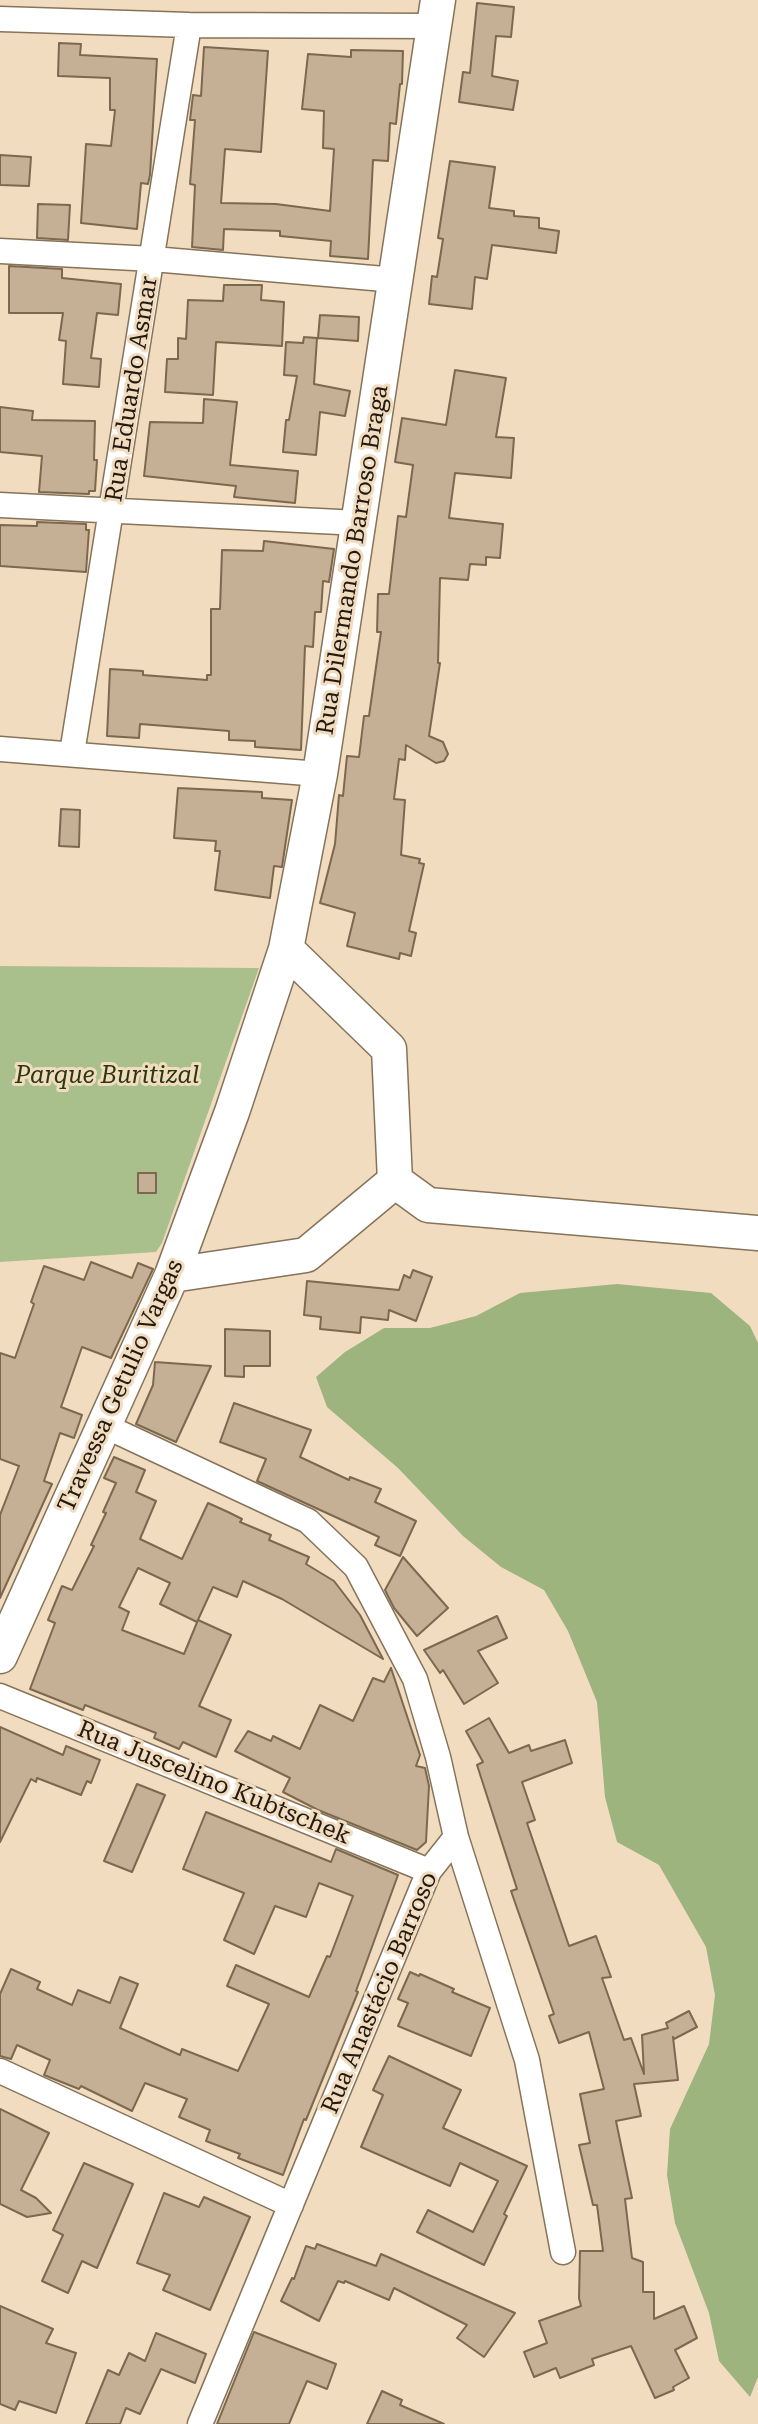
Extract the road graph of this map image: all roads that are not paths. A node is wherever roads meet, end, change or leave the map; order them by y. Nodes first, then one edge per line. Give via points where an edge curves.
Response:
1 (437, 13) edge
2 (0, 19) edge
3 (189, 25) junction
4 (0, 251) edge
5 (153, 259) junction
6 (396, 280) junction
7 (0, 505) edge
8 (113, 510) junction
9 (359, 523) junction
10 (0, 749) edge
11 (72, 753) junction
12 (320, 774) junction
13 (286, 949) junction
14 (232, 1112) joint
15 (395, 1181) junction
16 (758, 1233) edge
17 (172, 1275) junction
18 (105, 1426) junction
19 (0, 1656) edge
20 (0, 1696) edge
21 (456, 1837) junction
22 (429, 1871) junction
23 (0, 2071) edge
24 (291, 2205) junction
25 (563, 2252) dead end
26 (200, 2424) edge

1 - 3 street
1 - 6 street, Rua Dilermando Barroso Braga
2 - 3 street
3 - 5 street, Rua Eduardo Asmar
4 - 5 street
5 - 6 street
5 - 8 street, Rua Eduardo Asmar
6 - 9 street, Rua Dilermando Barroso Braga
7 - 8 street
8 - 9 street
8 - 11 street, Rua Eduardo Asmar
9 - 12 street, Rua Dilermando Barroso Braga
10 - 11 street
11 - 12 street
12 - 13 street, Rua Dilermando Barroso Braga
13 - 14 street, Rua Dilermando Barroso Braga
13 - 15 street via 389,1049
14 - 17 street, Travessa Getulio Vargas
15 - 16 street via 428,1205
15 - 17 street via 306,1255
17 - 18 street, Travessa Getulio Vargas
18 - 19 street, Travessa Getulio Vargas
18 - 21 street via 308,1521 356,1567 415,1679
20 - 22 street, Rua Juscelino Kubtschek
21 - 22 street, Rua Anastácio Barroso
21 - 25 street via 527,2060
22 - 24 street, Rua Anastácio Barroso
23 - 24 street
24 - 26 street, Rua Anastácio Barroso

